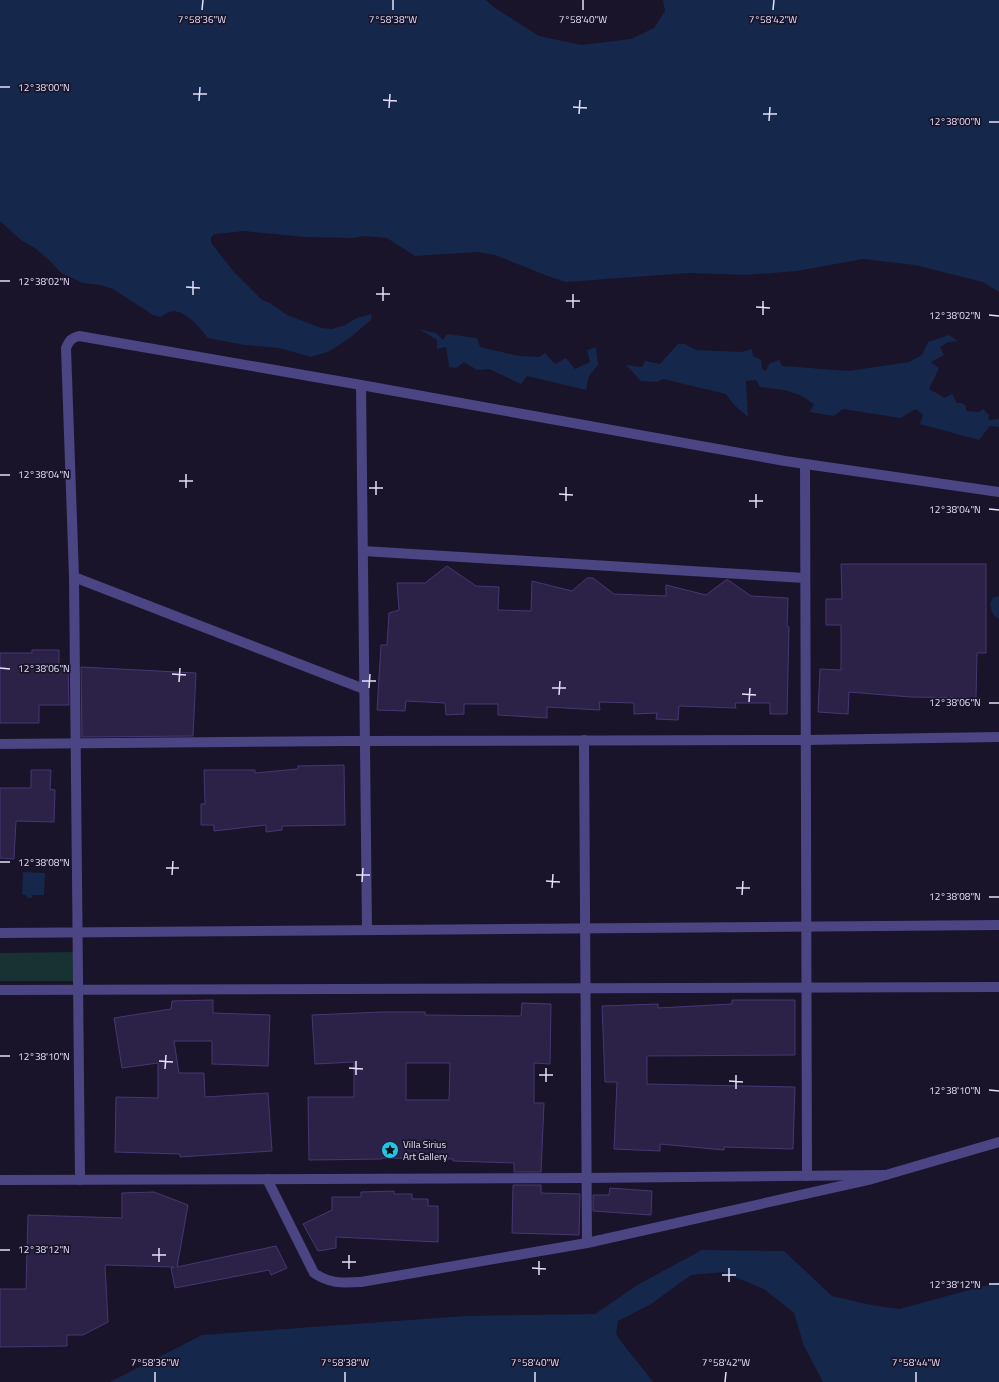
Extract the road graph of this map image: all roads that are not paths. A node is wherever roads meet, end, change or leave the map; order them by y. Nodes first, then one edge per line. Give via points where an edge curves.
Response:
1 (361, 385) junction
2 (805, 464) junction
3 (999, 492) edge
4 (363, 551) junction
5 (74, 578) junction
6 (805, 578) junction
7 (364, 689) junction
8 (999, 737) edge
9 (584, 740) junction
10 (806, 740) junction
11 (365, 741) junction
12 (0, 744) edge
13 (76, 744) junction
14 (999, 925) edge
15 (807, 926) junction
16 (585, 928) junction
17 (367, 930) junction
18 (0, 932) edge
19 (78, 932) junction
20 (999, 987) edge
21 (585, 988) junction
22 (807, 988) junction
23 (0, 990) edge
24 (78, 990) junction
25 (999, 1142) edge
26 (886, 1175) junction
27 (807, 1176) junction
28 (586, 1178) junction
29 (0, 1180) edge
30 (80, 1180) junction
31 (266, 1180) junction
32 (587, 1243) junction

1 - 2 street
1 - 4 street
1 - 5 street via 78,336 73,338 66,348
2 - 3 street
2 - 6 street
4 - 6 street
4 - 7 street
5 - 7 street
5 - 13 street
6 - 10 street
7 - 11 street
8 - 10 street
9 - 10 street
9 - 11 street
9 - 16 street
10 - 15 street
11 - 13 street
11 - 17 street
12 - 13 street
13 - 19 street
14 - 15 street
15 - 16 street
15 - 22 street
16 - 17 street
16 - 21 street
17 - 19 street
18 - 19 street
19 - 24 street
20 - 22 street
21 - 22 street
21 - 24 street
21 - 28 street
22 - 27 street
23 - 24 street
24 - 30 street
25 - 26 street
26 - 27 street
26 - 32 street
27 - 28 street
28 - 31 street
28 - 32 street
29 - 30 street
30 - 31 street
31 - 32 street via 314,1272 328,1281 361,1282

